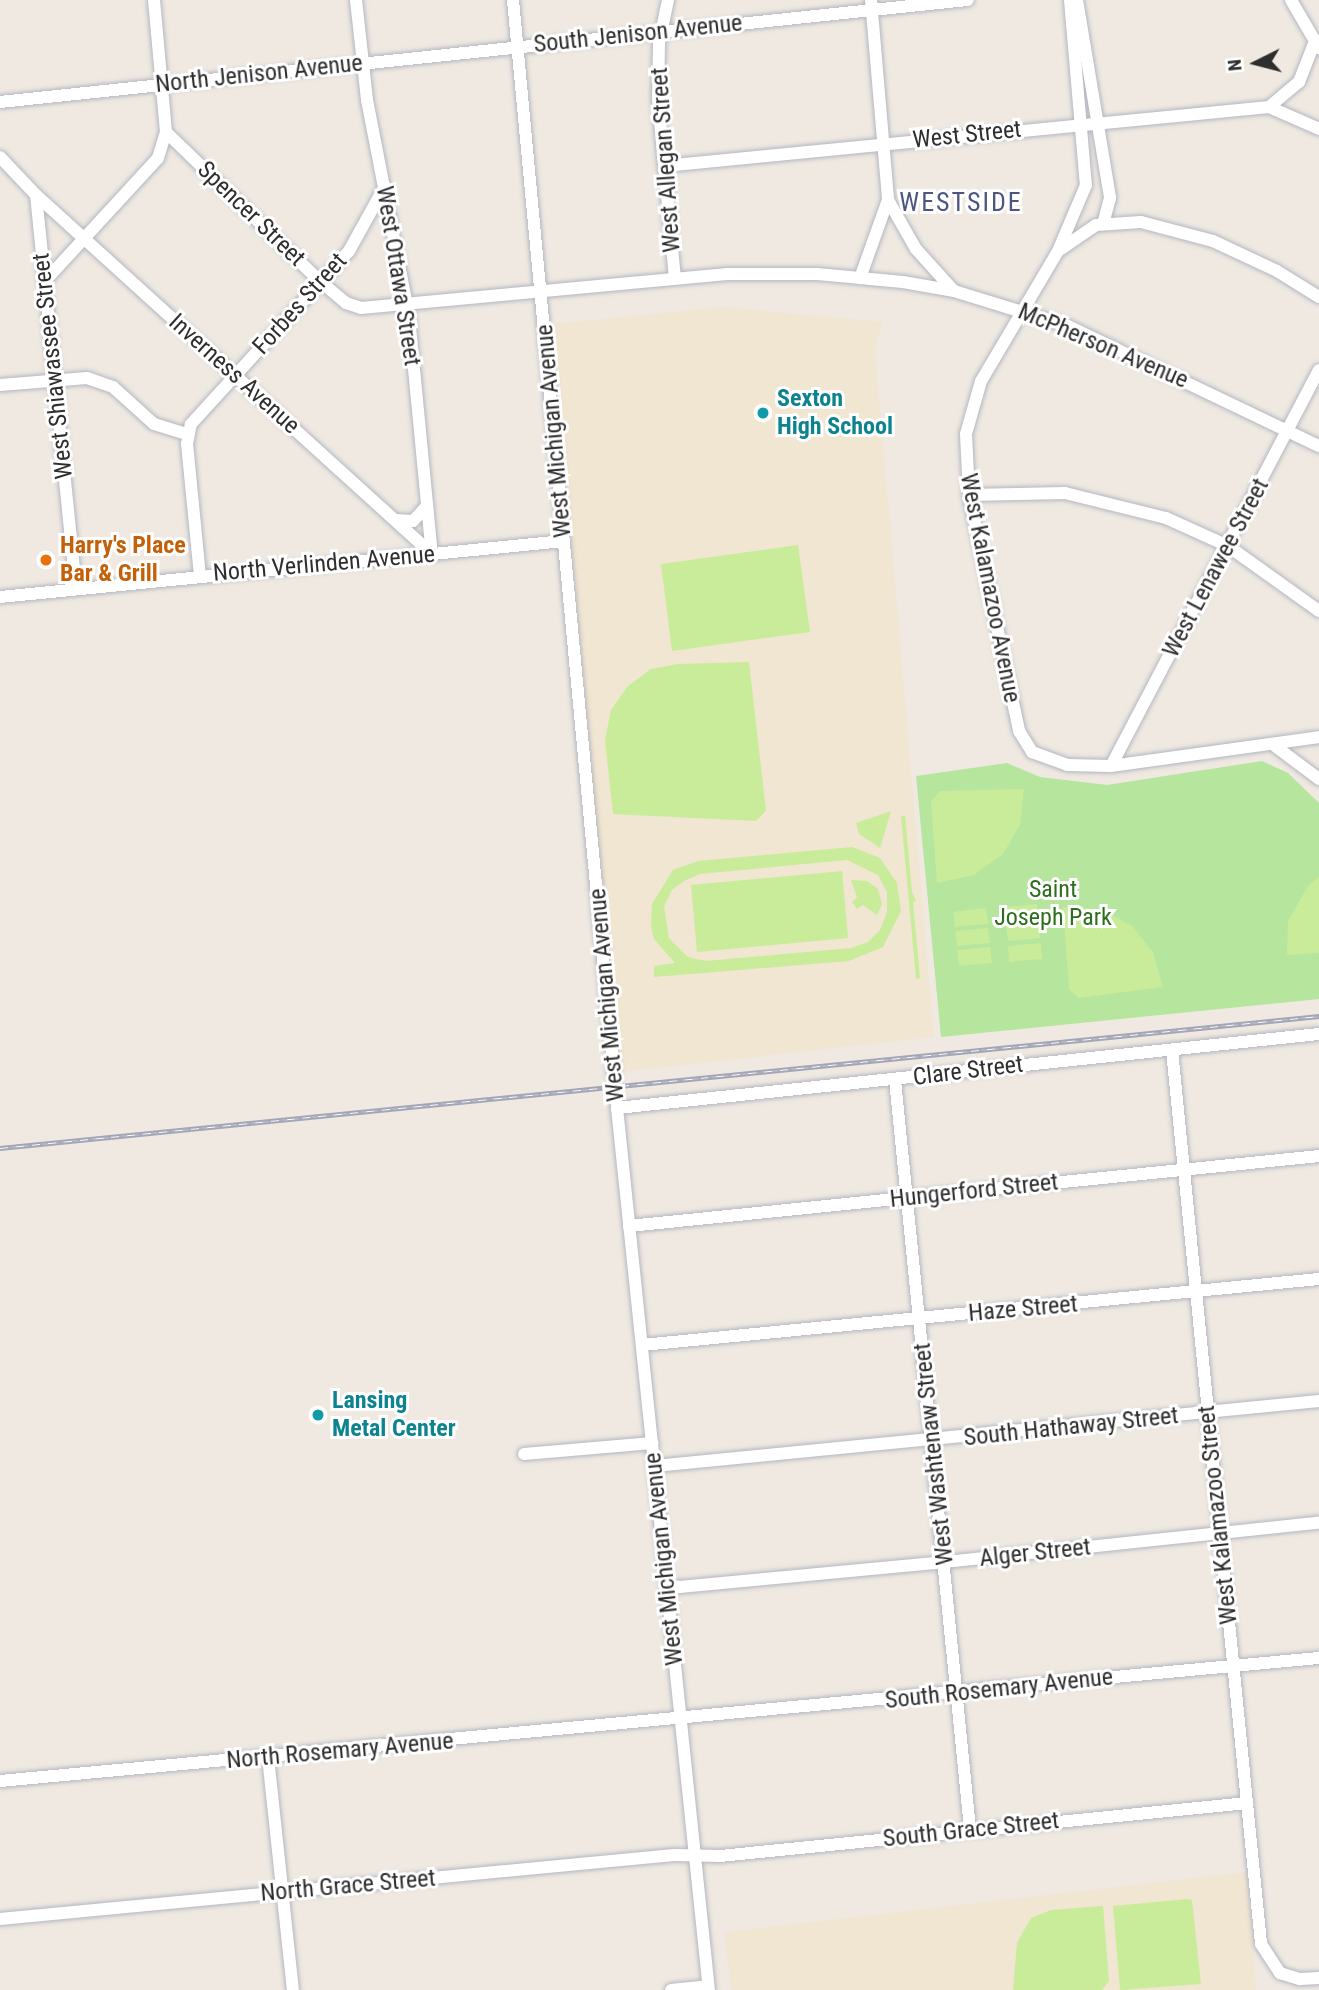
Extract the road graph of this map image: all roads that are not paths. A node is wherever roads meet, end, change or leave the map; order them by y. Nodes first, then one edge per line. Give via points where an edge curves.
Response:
1 (154, 0) edge
2 (356, 0) edge
3 (513, 0) edge
4 (668, 0) edge
5 (968, 0) edge
6 (1070, 0) edge
7 (1077, 0) edge
8 (1291, 0) edge
9 (871, 5) edge
10 (662, 31) junction
11 (1317, 45) edge
12 (517, 46) junction
13 (363, 64) junction
14 (162, 84) junction
15 (0, 102) edge
16 (1269, 107) junction
17 (1089, 122) junction
18 (1319, 129) edge
19 (166, 132) junction
20 (885, 144) junction
21 (0, 156) edge
22 (664, 166) junction
23 (384, 186) junction
24 (36, 195) junction
25 (888, 200) junction
26 (1103, 224) junction
27 (86, 239) junction
28 (1058, 251) junction
29 (675, 278) junction
30 (860, 278) junction
31 (44, 282) junction
32 (321, 282) junction
33 (954, 291) junction
34 (542, 293) junction
35 (1319, 296) edge
36 (407, 306) junction
37 (1023, 311) junction
38 (1319, 370) edge
39 (236, 375) junction
40 (54, 379) junction
41 (0, 385) edge
42 (1288, 431) junction
43 (187, 434) junction
44 (1319, 446) edge
45 (969, 495) junction
46 (427, 506) junction
47 (395, 520) junction
48 (564, 541) junction
49 (1228, 546) junction
50 (432, 554) junction
51 (200, 576) junction
52 (76, 589) junction
53 (0, 597) edge
54 (1319, 611) edge
55 (1319, 737) edge
56 (1275, 746) junction
57 (1111, 766) junction
58 (1319, 779) edge
59 (1319, 1034) edge
60 (1172, 1050) junction
61 (895, 1080) junction
62 (617, 1108) junction
63 (1319, 1156) edge
64 (1184, 1170) junction
65 (908, 1198) junction
66 (629, 1226) junction
67 (1319, 1279) edge
68 (1196, 1292) junction
69 (920, 1319) junction
70 (642, 1345) junction
71 (1319, 1401) edge
72 (1207, 1413) junction
73 (933, 1442) junction
74 (653, 1443) junction
75 (524, 1454) dead end
76 (655, 1466) junction
77 (1319, 1523) edge
78 (1220, 1534) junction
79 (945, 1562) junction
80 (667, 1585) junction
81 (1319, 1658) edge
82 (1233, 1666) junction
83 (958, 1693) junction
84 (680, 1719) junction
85 (268, 1757) junction
86 (0, 1781) edge
87 (1247, 1803) junction
88 (970, 1829) junction
89 (695, 1858) junction
90 (284, 1892) junction
91 (0, 1919) edge
92 (1319, 1978) edge
93 (709, 1988) edge
94 (293, 1990) edge
95 (671, 1990) edge

1 - 14 street
2 - 13 street, West Ottawa Street
3 - 12 street, West Michigan Avenue
4 - 10 street, West Allegan Street
5 - 9 street, South Jenison Avenue
6 - 17 street
7 - 17 street
8 - 11 street
9 - 10 street, South Jenison Avenue
9 - 20 street
10 - 12 street, South Jenison Avenue
10 - 22 street, West Allegan Street via 658,72
11 - 16 street via 1299,82
12 - 13 street, North Jenison Avenue
12 - 34 street, West Michigan Avenue
13 - 14 street, North Jenison Avenue
13 - 23 street, West Ottawa Street
14 - 15 street, North Jenison Avenue
14 - 19 street
16 - 17 street, West Street
16 - 18 street, West Street
17 - 20 street, West Street
17 - 26 street via 1111,198
17 - 28 street via 1086,185
19 - 27 street via 151,170
19 - 32 street, Spencer Street
20 - 22 street, West Street
20 - 25 street
21 - 24 street
22 - 29 street, West Allegan Street
23 - 32 street, Forbes Street via 377,192 361,233
23 - 36 street, West Ottawa Street
24 - 27 street, Inverness Avenue
24 - 31 street, West Shiawassee Street
25 - 30 street
25 - 33 street via 916,249
26 - 28 street
26 - 35 street via 1141,222 1213,242
27 - 31 street
27 - 39 street, Inverness Avenue
28 - 37 street
29 - 30 street, McPherson Avenue via 768,272
29 - 34 street, McPherson Avenue
30 - 33 street, McPherson Avenue
31 - 40 street, West Shiawassee Street
32 - 36 street, Spencer Street via 346,303 361,308
32 - 39 street, Forbes Street
33 - 37 street, McPherson Avenue
34 - 36 street, Spencer Street
34 - 48 street, West Michigan Avenue
36 - 46 street, West Ottawa Street
37 - 42 street, McPherson Avenue via 1110,344
37 - 45 street, West Kalamazoo Avenue via 990,364 972,406 965,452
38 - 42 street, West Lenawee Street
39 - 43 street, Forbes Street
39 - 47 street, Inverness Avenue
40 - 41 street
40 - 43 street via 100,381 154,424
40 - 52 street, West Shiawassee Street
42 - 44 street, McPherson Avenue
42 - 49 street, West Lenawee Street
43 - 51 street
45 - 49 street via 1007,491 1093,497 1166,518
45 - 57 street, West Kalamazoo Avenue via 1016,721 1025,743 1051,763
46 - 47 street via 413,521
46 - 50 street, West Ottawa Street
47 - 50 street, Inverness Avenue
48 - 50 street, North Verlinden Avenue
48 - 62 street, West Michigan Avenue
49 - 54 street
49 - 57 street, West Lenawee Street
50 - 51 street, North Verlinden Avenue
51 - 52 street, North Verlinden Avenue
52 - 53 street, North Verlinden Avenue
55 - 56 street, West Kalamazoo Avenue
56 - 57 street, West Kalamazoo Avenue
56 - 58 street
59 - 60 street, Clare Street
60 - 61 street, Clare Street
60 - 64 street, West Kalamazoo Street
61 - 62 street, Clare Street
61 - 65 street, West Washtenaw Street
62 - 66 street, West Michigan Avenue
63 - 64 street, Hungerford Street
64 - 65 street, Hungerford Street
64 - 68 street, West Kalamazoo Street
65 - 66 street, Hungerford Street
65 - 69 street, West Washtenaw Street
66 - 70 street, West Michigan Avenue
67 - 68 street, Haze Street
68 - 69 street, Haze Street
68 - 72 street, West Kalamazoo Street
69 - 70 street, Haze Street
69 - 73 street, West Washtenaw Street
70 - 74 street, West Michigan Avenue
71 - 72 street, South Hathaway Street
72 - 73 street, South Hathaway Street
72 - 78 street, West Kalamazoo Street
73 - 76 street, South Hathaway Street
73 - 79 street, West Washtenaw Street
74 - 75 street
74 - 76 street, West Michigan Avenue
76 - 80 street, West Michigan Avenue
77 - 78 street, Alger Street
78 - 79 street, Alger Street
78 - 82 street, West Kalamazoo Street
79 - 80 street, Alger Street
79 - 83 street, West Washtenaw Street
80 - 84 street, West Michigan Avenue
81 - 82 street, South Rosemary Avenue
82 - 83 street, South Rosemary Avenue
82 - 87 street, West Kalamazoo Street
83 - 84 street, South Rosemary Avenue
83 - 88 street, West Washtenaw Street
84 - 85 street, North Rosemary Avenue
84 - 89 street, West Michigan Avenue
85 - 86 street, North Rosemary Avenue
85 - 90 street
87 - 88 street, South Grace Street
87 - 92 street, West Kalamazoo Street via 1261,1944 1280,1973
88 - 89 street, South Grace Street
89 - 90 street, North Grace Street via 674,1855
89 - 93 street, West Michigan Avenue
90 - 91 street, North Grace Street
90 - 94 street
93 - 95 street

